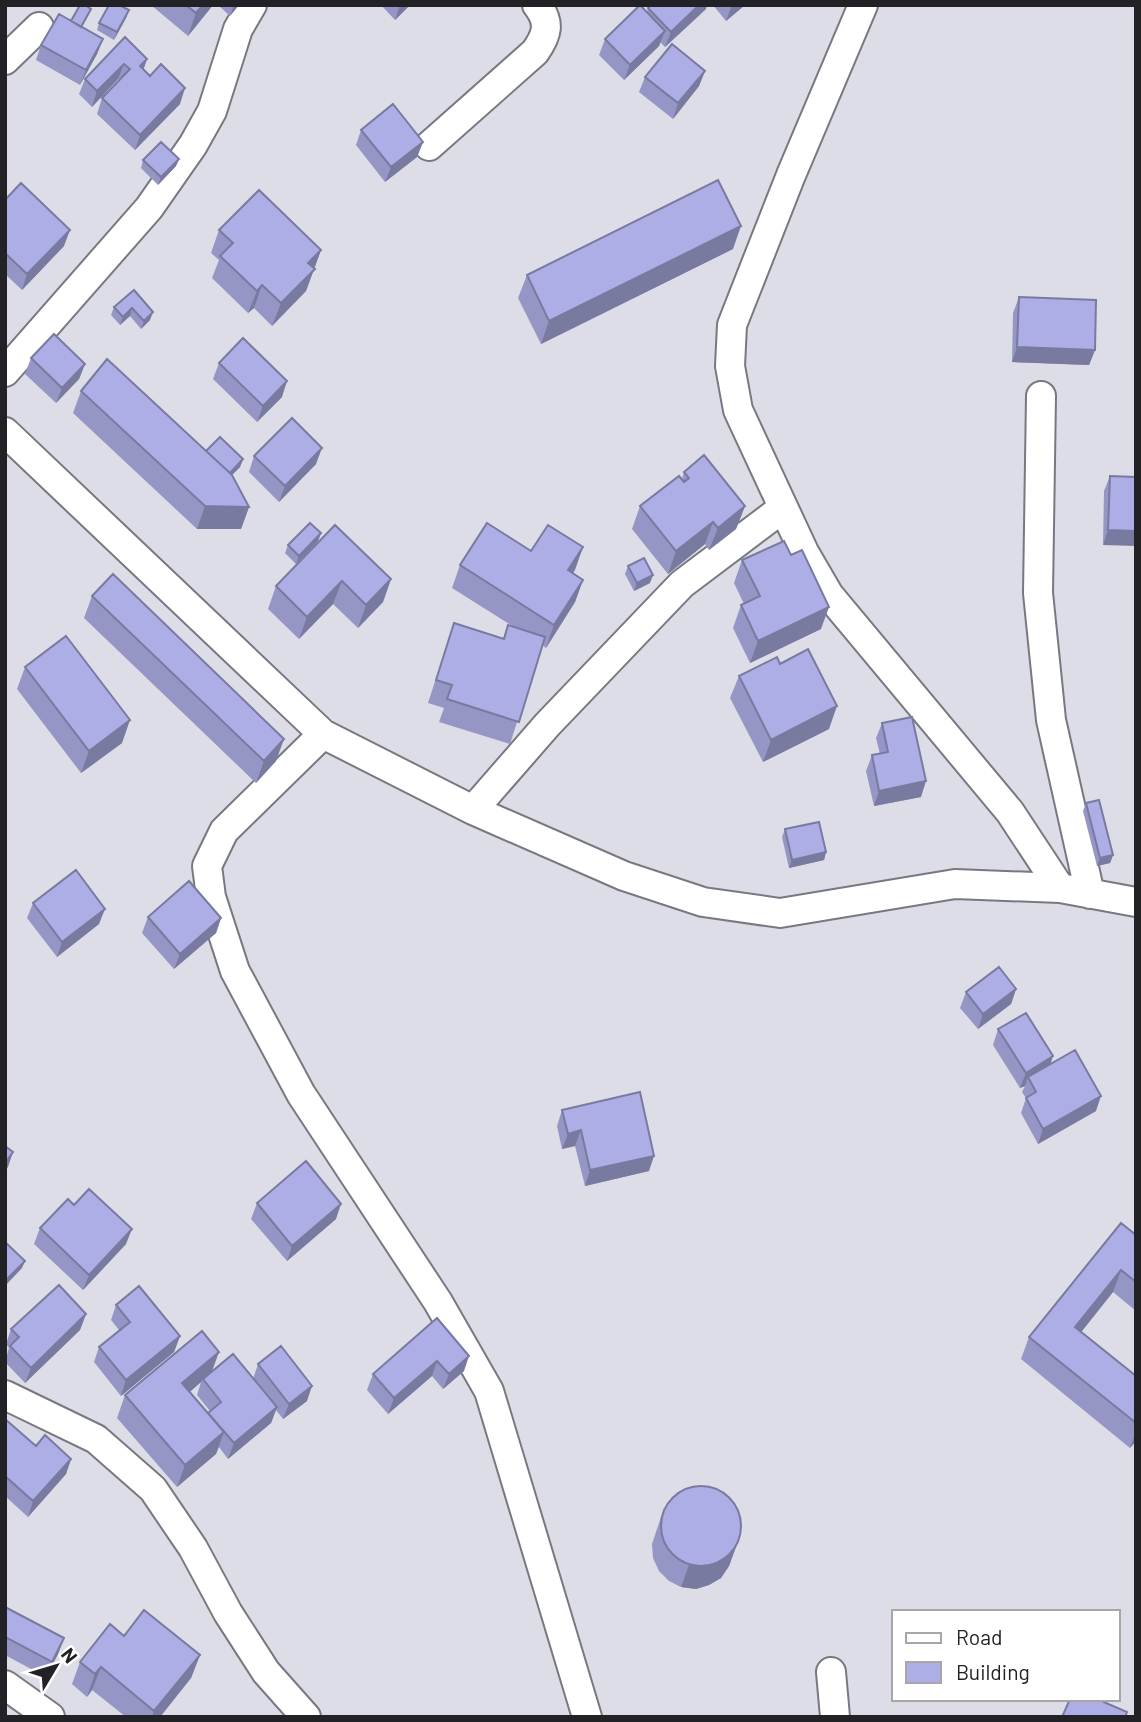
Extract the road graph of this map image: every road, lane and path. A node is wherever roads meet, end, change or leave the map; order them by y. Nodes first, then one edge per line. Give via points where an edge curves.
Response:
1 (252, 5) edge
2 (537, 5) edge
3 (863, 5) edge
4 (39, 27) dead end
5 (5, 60) edge
6 (429, 146) dead end
7 (5, 372) edge
8 (1041, 396) dead end
9 (5, 432) edge
10 (783, 508) junction
11 (323, 734) junction
12 (473, 810) junction
13 (1060, 888) junction
14 (1090, 894) junction
15 (1136, 902) edge
16 (5, 1395) edge
17 (831, 1671) dead end
18 (5, 1685) edge
19 (50, 1717) edge
20 (306, 1717) edge
21 (587, 1717) edge
22 (835, 1717) edge

1 - 7 street via 238,29 212,111 193,145 149,208
2 - 6 street via 544,15 545,37 535,52
3 - 10 street via 732,325 730,366 738,410
4 - 5 street
8 - 14 street via 1038,593 1051,720
9 - 11 street
10 - 12 street via 682,584
10 - 13 street via 829,595 1010,812
11 - 12 street
11 - 21 street via 224,831 207,866 211,897 234,971 301,1094 438,1302 489,1391
12 - 13 street via 624,876 704,902 780,913 955,884
13 - 14 street
14 - 15 street
16 - 20 street via 96,1439 153,1489 266,1672
17 - 22 street
18 - 19 street

